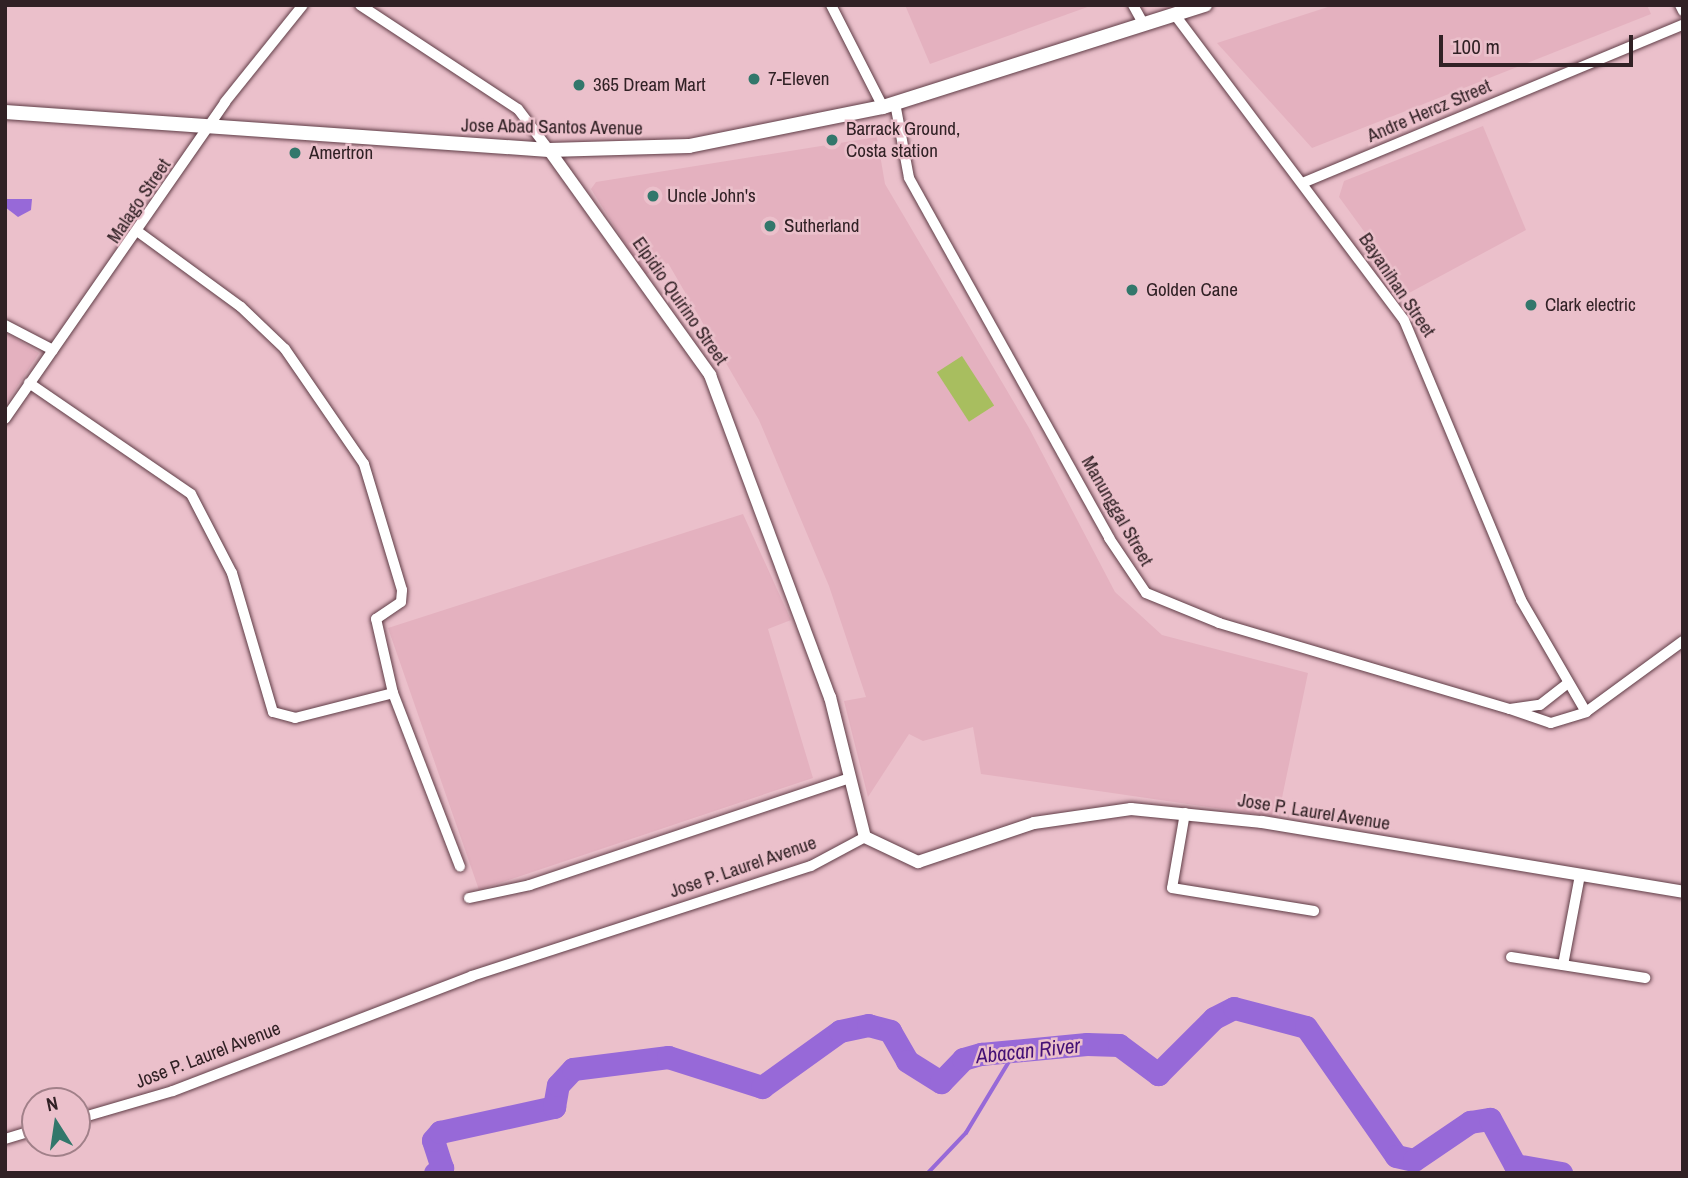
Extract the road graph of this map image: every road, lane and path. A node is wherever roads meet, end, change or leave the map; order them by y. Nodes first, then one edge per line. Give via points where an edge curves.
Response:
1 (303, 5) edge
2 (360, 5) edge
3 (831, 5) edge
4 (1133, 5) edge
5 (1205, 5) edge
6 (1679, 5) edge
7 (1683, 11) edge
8 (1175, 15) junction
9 (1144, 25) junction
10 (1683, 25) edge
11 (889, 105) junction
12 (5, 112) edge
13 (210, 128) junction
14 (549, 150) junction
15 (1305, 182) junction
16 (140, 233) junction
17 (5, 325) edge
18 (53, 350) junction
19 (29, 383) junction
20 (5, 419) edge
21 (1683, 640) edge
22 (1566, 685) junction
23 (393, 693) junction
24 (1540, 705) junction
25 (1510, 709) junction
26 (1586, 712) junction
27 (1550, 723) junction
28 (850, 778) junction
29 (1185, 813) junction
30 (865, 837) junction
31 (460, 867) dead end
32 (1580, 875) junction
33 (1683, 892) edge
34 (469, 898) dead end
35 (1314, 911) dead end
36 (1511, 957) dead end
37 (1563, 965) junction
38 (1645, 978) dead end
39 (91, 1115) edge

1 - 13 street, Malago Street
2 - 14 street, Elpidio Quirino Street via 518,109
3 - 11 street, Manunggal Street
4 - 9 street
5 - 8 main road, Jose Abad Santos Avenue
6 - 7 street
8 - 9 main road, Jose Abad Santos Avenue
8 - 15 street, Bayanihan Street
9 - 11 main road, Jose Abad Santos Avenue
10 - 15 street, Andre Hercz Street
11 - 14 main road, Jose Abad Santos Avenue via 689,146
11 - 25 street, Manunggal Street via 909,178 1109,538 1146,593 1219,623
12 - 13 main road, Jose Abad Santos Avenue
13 - 14 main road, Jose Abad Santos Avenue
13 - 16 street, Malago Street
14 - 28 street, Elpidio Quirino Street via 710,374 809,632
15 - 22 street, Bayanihan Street via 1423,356 1521,600
16 - 18 street, Malago Street
16 - 23 street via 241,307 285,349 364,464 402,590 401,602 376,619
17 - 18 street
18 - 19 street, Malago Street
19 - 20 street, Malago Street
19 - 23 street via 191,494 232,573 273,712 295,719
21 - 26 street
22 - 24 street, Manunggal Street
22 - 26 street, Bayanihan Street
23 - 31 street
24 - 25 street, Manunggal Street
24 - 27 street
25 - 27 street, Manunggal Street
26 - 27 street
28 - 30 street, Elpidio Quirino Street
28 - 34 street via 530,885
29 - 30 street, Jose P. Laurel Avenue via 1131,809 1051,820 918,862
29 - 32 street, Jose P. Laurel Avenue
29 - 35 street via 1172,888
30 - 39 street, Jose P. Laurel Avenue via 811,866 472,976 173,1091
32 - 33 street, Jose P. Laurel Avenue
32 - 37 street
36 - 37 street
37 - 38 street

